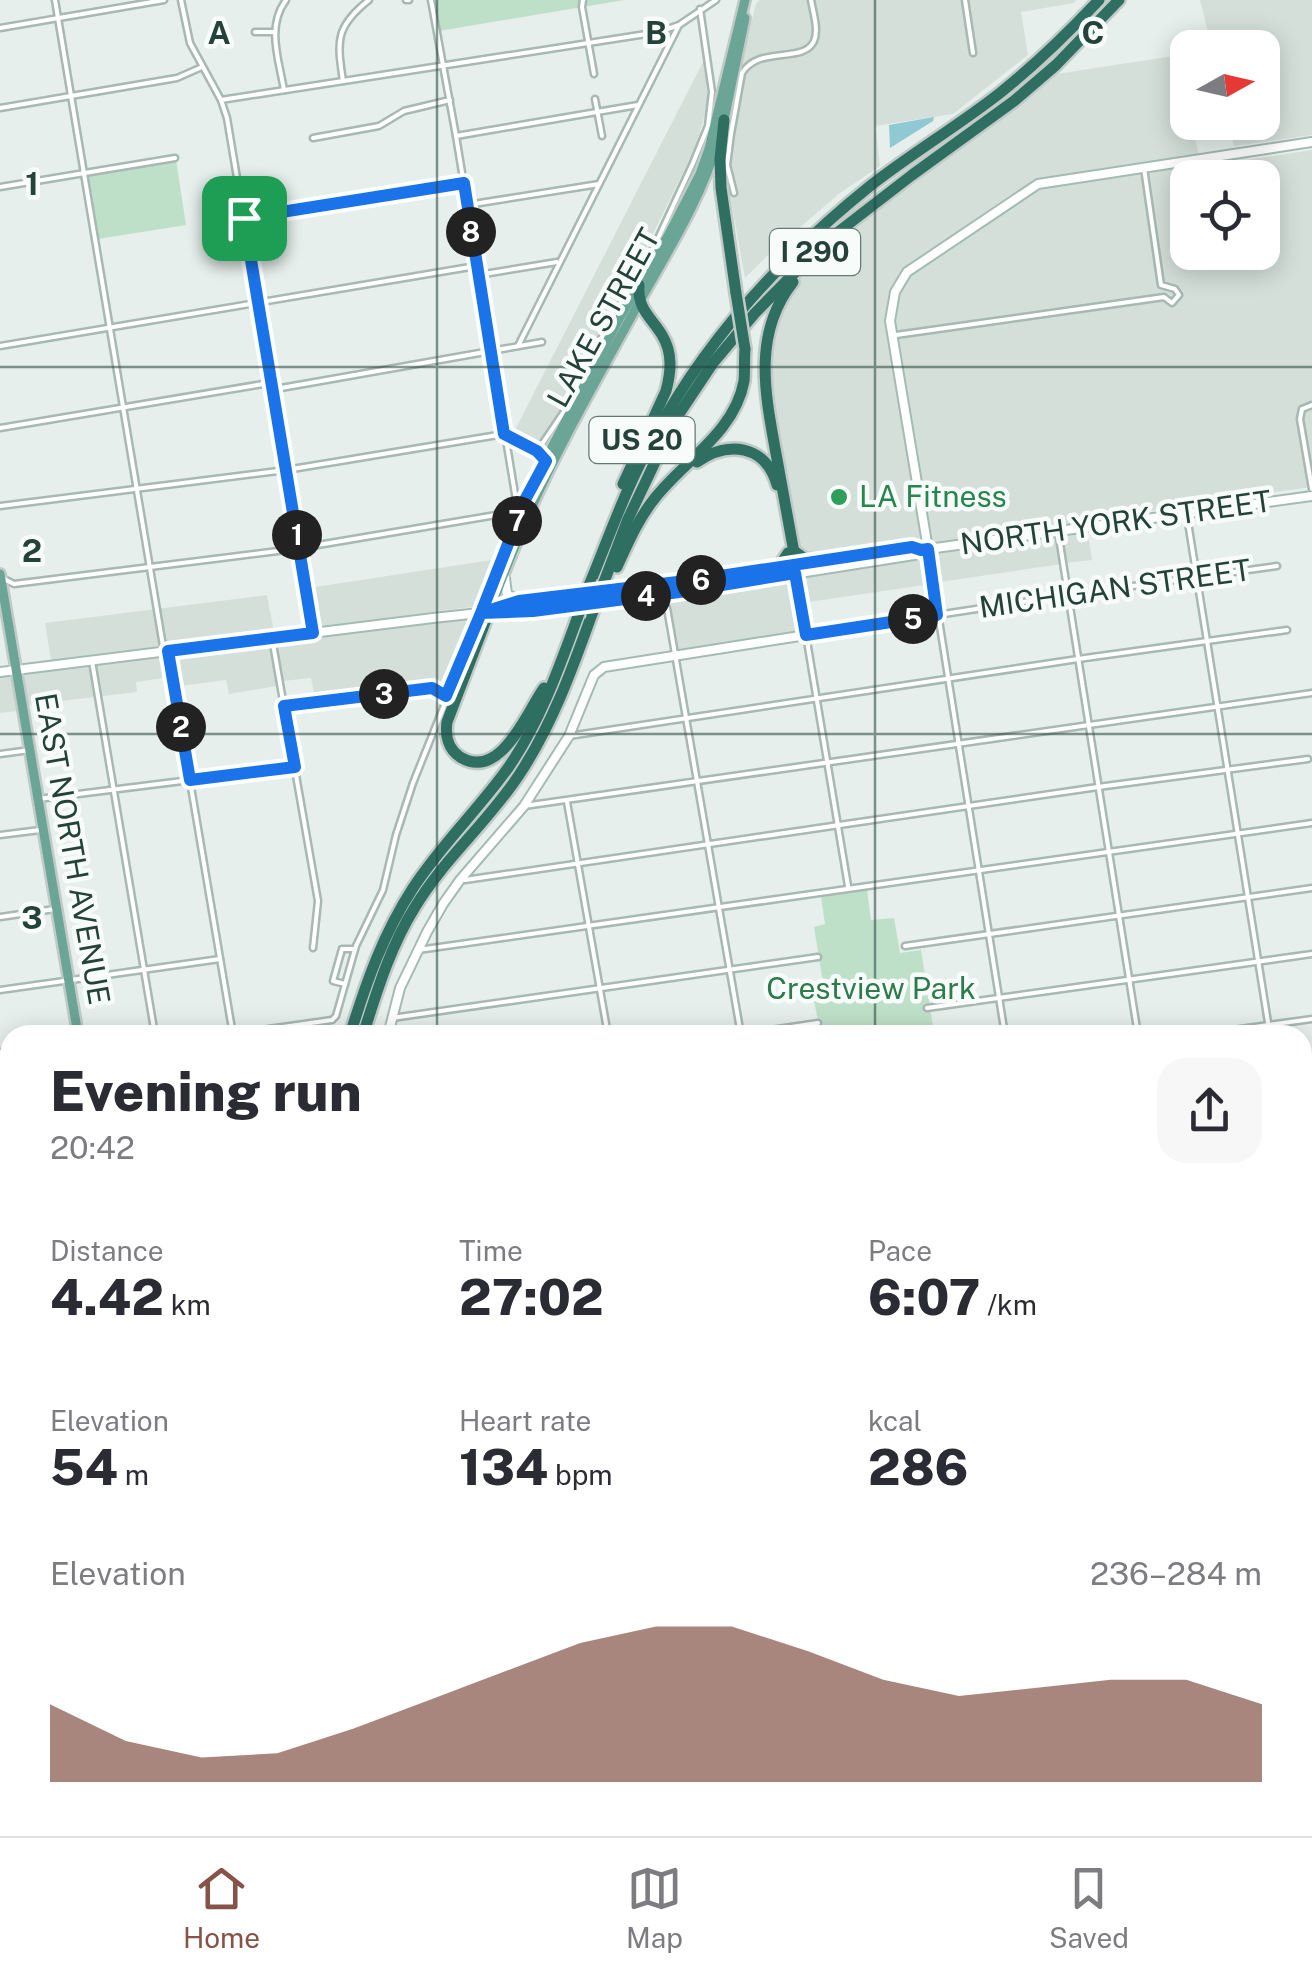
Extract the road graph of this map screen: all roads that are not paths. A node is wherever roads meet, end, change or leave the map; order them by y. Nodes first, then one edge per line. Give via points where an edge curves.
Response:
1 (55, 0) edge
2 (164, 0) edge
3 (181, 0) edge
4 (286, 0) edge
5 (369, 0) edge
6 (431, 0) edge
7 (583, 0) edge
8 (716, 0) edge
9 (746, 0) edge
10 (811, 0) edge
11 (964, 0) edge
12 (1100, 0) edge
13 (1118, 0) edge
14 (700, 9) junction
15 (58, 18) junction
16 (679, 25) junction
17 (0, 28) edge
18 (255, 32) dead end
19 (274, 32) junction
20 (588, 42) junction
21 (972, 53) dead end
22 (202, 66) junction
23 (443, 66) junction
24 (594, 74) dead end
25 (343, 81) junction
26 (284, 90) junction
27 (70, 95) junction
28 (596, 98) dead end
29 (221, 100) junction
30 (450, 100) junction
31 (640, 105) junction
32 (0, 108) edge
33 (598, 113) junction
34 (724, 120) junction
35 (456, 136) junction
36 (602, 136) dead end
37 (314, 138) dead end
38 (1312, 145) edge
39 (175, 158) dead end
40 (1144, 167) junction
41 (84, 173) junction
42 (464, 183) junction
43 (599, 184) junction
44 (0, 188) edge
45 (734, 193) dead end
46 (467, 205) junction
47 (244, 218) junction
48 (824, 243) junction
49 (560, 262) junction
50 (476, 266) junction
51 (478, 275) junction
52 (639, 285) junction
53 (258, 302) junction
54 (639, 302) junction
55 (650, 321) junction
56 (110, 327) junction
57 (624, 330) junction
58 (891, 336) junction
59 (542, 342) dead end
60 (0, 346) edge
61 (518, 346) junction
62 (491, 353) junction
63 (272, 386) junction
64 (1312, 405) edge
65 (124, 408) junction
66 (0, 428) edge
67 (504, 434) junction
68 (537, 451) junction
69 (546, 461) junction
70 (286, 470) junction
71 (673, 479) junction
72 (137, 489) junction
73 (1312, 493) edge
74 (0, 506) edge
75 (1187, 514) junction
76 (1058, 531) junction
77 (299, 548) junction
78 (924, 549) junction
79 (793, 561) junction
80 (827, 561) joint
81 (1277, 566) dead end
82 (150, 567) junction
83 (778, 568) joint
84 (505, 570) junction
85 (1196, 578) junction
86 (604, 582) junction
87 (1, 583) edge
88 (590, 583) junction
89 (14, 584) junction
90 (1068, 595) junction
91 (519, 601) junction
92 (667, 608) dead end
93 (937, 615) junction
94 (489, 616) junction
95 (1288, 630) dead end
96 (313, 633) junction
97 (806, 635) junction
98 (272, 638) junction
99 (1206, 642) junction
100 (166, 652) junction
101 (676, 655) junction
102 (1078, 659) junction
103 (92, 661) junction
104 (16, 670) junction
105 (0, 672) edge
106 (555, 678) junction
107 (948, 678) junction
108 (1312, 693) edge
109 (446, 696) junction
110 (817, 698) junction
111 (284, 706) junction
112 (1216, 706) junction
113 (687, 718) junction
114 (1088, 724) junction
115 (569, 736) junction
116 (958, 744) junction
117 (30, 750) junction
118 (0, 754) edge
119 (1308, 758) dead end
120 (827, 763) junction
121 (295, 767) junction
122 (1227, 770) junction
123 (190, 780) junction
124 (698, 782) junction
125 (1098, 787) junction
126 (114, 789) junction
127 (38, 799) junction
128 (567, 802) junction
129 (524, 806) junction
130 (968, 806) junction
131 (1312, 823) edge
132 (838, 825) junction
133 (44, 830) junction
134 (1237, 833) junction
135 (0, 835) edge
136 (708, 845) junction
137 (1108, 852) junction
138 (578, 864) junction
139 (979, 870) junction
140 (460, 880) junction
141 (848, 888) junction
142 (1312, 888) edge
143 (1248, 897) junction
144 (719, 908) junction
145 (57, 909) junction
146 (0, 916) edge
147 (1118, 916) junction
148 (589, 927) junction
149 (989, 934) junction
150 (905, 946) dead end
151 (313, 948) dead end
152 (356, 949) junction
153 (418, 950) junction
154 (1312, 954) edge
155 (818, 957) dead end
156 (220, 959) junction
157 (1258, 961) junction
158 (145, 970) junction
159 (730, 972) junction
160 (1129, 980) junction
161 (69, 981) junction
162 (345, 984) junction
163 (0, 990) edge
164 (600, 990) junction
165 (1000, 998) junction
166 (928, 1008) dead end
167 (392, 1018) junction
168 (1312, 1019) edge
169 (818, 1023) dead end
170 (76, 1025) edge
171 (153, 1025) edge
172 (231, 1025) edge
173 (294, 1025) edge
174 (353, 1025) edge
175 (366, 1025) edge
176 (390, 1025) edge
177 (606, 1025) edge
178 (738, 1025) edge
179 (805, 1025) edge
180 (1004, 1025) edge
181 (1136, 1025) edge
182 (1268, 1025) joint

1 - 15 street
2 - 15 street
3 - 22 street
4 - 19 street
5 - 25 street via 340,38
6 - 23 street
7 - 20 street
8 - 14 street
9 - 34 main road, LAKE STREET / US 20
9 - 52 main road, LAKE STREET / US 20 via 710,148
10 - 45 street via 816,40 810,47 757,58 742,73 727,165
11 - 21 street
12 - 88 highway, I 290 via 1046,54 872,185 772,273 652,439
13 - 48 highway, I 290 via 1014,101
14 - 16 street
14 - 68 street via 712,102 708,126 654,247
15 - 17 street
15 - 27 street
16 - 20 street
16 - 31 street
18 - 19 street
19 - 26 street
20 - 23 street
20 - 24 street
22 - 27 street via 181,77
22 - 29 street
23 - 25 street
23 - 30 street
25 - 26 street
26 - 29 street
27 - 32 street
27 - 41 street
28 - 33 street
29 - 47 street
30 - 35 street
30 - 37 street via 404,111 379,126
31 - 33 street
31 - 43 street
33 - 35 street
33 - 36 street
34 - 54 main road, LAKE STREET via 699,194
34 - 71 highway, US 20, bridge via 721,188 744,382 720,430
35 - 42 street
38 - 40 main road
39 - 41 street
40 - 58 main road via 1026,190 907,272 890,309
40 - 58 street via 1161,285 1179,295 1172,303 1164,297
41 - 44 street
41 - 56 street
42 - 46 street
42 - 47 street
43 - 46 street
43 - 49 street
46 - 50 street
47 - 53 street
48 - 79 highway via 773,314 764,356
48 - 86 highway, I 290 via 755,313 675,420
49 - 51 street
49 - 61 street
50 - 51 street
50 - 53 street
51 - 62 street
52 - 54 highway, US 20
52 - 69 main road, LAKE STREET
53 - 56 street
53 - 63 street
54 - 55 highway, US 20
54 - 57 main road, LAKE STREET
55 - 57 main road
55 - 88 highway, US 20 via 667,347 670,376
56 - 60 street
56 - 65 street
57 - 84 main road, LAKE STREET
58 - 78 main road
59 - 61 street
61 - 62 street
62 - 63 street
62 - 67 street
63 - 65 street
63 - 70 street
64 - 73 street via 1300,419
65 - 66 street
65 - 72 street
67 - 68 street
67 - 70 street
67 - 77 street via 516,500 508,513
68 - 69 street
69 - 94 main road, LAKE STREET via 526,498
70 - 72 street
70 - 77 street
71 - 79 highway via 716,451 738,448 760,458 774,475
71 - 86 highway, US 20 via 640,519
72 - 74 street
72 - 82 street
73 - 75 main road, NORTH YORK STREET
75 - 76 main road, NORTH YORK STREET
75 - 85 street
76 - 78 main road, NORTH YORK STREET
76 - 90 street
77 - 82 street
77 - 96 street
78 - 79 main road, NORTH YORK STREET via 914,555
78 - 80 main road, NORTH YORK STREET
78 - 93 street
79 - 80 highway
79 - 83 highway
79 - 94 main road, NORTH YORK STREET via 679,592
79 - 97 main road
81 - 85 street, MICHIGAN STREET
82 - 89 street
82 - 100 street
83 - 91 main road, NORTH YORK STREET
84 - 91 main road via 507,594
84 - 94 main road, LAKE STREET
85 - 90 street, MICHIGAN STREET
85 - 99 street
86 - 175 highway, I 290, bridge via 564,691 526,765 430,885 396,940
87 - 89 street
87 - 89 street
87 - 104 main road, EAST NORTH AVENUE
88 - 106 highway, I 290, bridge
90 - 93 street, MICHIGAN STREET
90 - 102 street
91 - 94 main road, NORTH YORK STREET
92 - 101 street
93 - 97 street, MICHIGAN STREET
93 - 107 street
94 - 96 main road, NORTH YORK STREET
94 - 106 highway via 447,722 448,743 460,757 482,762 500,753
94 - 109 street
95 - 99 street
96 - 98 main road, NORTH YORK STREET
97 - 101 main road, MICHIGAN STREET
97 - 110 street
98 - 100 main road, NORTH YORK STREET
98 - 111 street
99 - 102 street
99 - 112 street
100 - 103 main road, NORTH YORK STREET
100 - 123 street
101 - 113 street
101 - 115 main road, MICHIGAN STREET via 598,670
102 - 107 street
102 - 114 street
103 - 104 main road, NORTH YORK STREET
103 - 126 street
104 - 105 main road, NORTH YORK STREET
104 - 117 main road, EAST NORTH AVENUE
106 - 174 highway, I 290 via 508,767 396,914
107 - 110 street
107 - 116 street
108 - 112 street
109 - 111 street via 432,688
109 - 152 street via 383,890
110 - 113 street
110 - 120 street
111 - 121 street
112 - 114 street
112 - 122 street
113 - 115 street
113 - 124 street
114 - 116 street
114 - 125 street
115 - 129 main road
116 - 120 street
116 - 130 street
117 - 118 street
117 - 127 main road, EAST NORTH AVENUE
119 - 122 street
120 - 124 street
120 - 132 street
121 - 123 street
121 - 151 street via 318,901
122 - 125 street
122 - 134 street
123 - 126 street
123 - 156 street
124 - 128 street
124 - 136 street
125 - 130 street
125 - 137 street
126 - 127 street
126 - 158 street
127 - 133 main road, EAST NORTH AVENUE
128 - 129 street
128 - 138 street
129 - 140 main road
130 - 132 street
130 - 139 street
131 - 134 street
132 - 136 street
132 - 141 street
133 - 135 street
133 - 145 main road, EAST NORTH AVENUE
134 - 137 street
134 - 143 street
136 - 138 street
136 - 144 street
137 - 139 street
137 - 147 street
138 - 140 street
138 - 148 street
139 - 141 street
139 - 149 street
140 - 153 main road
141 - 144 street
142 - 143 street
143 - 147 street
143 - 157 street
144 - 148 street
144 - 159 street
145 - 146 street
145 - 161 main road, EAST NORTH AVENUE
147 - 149 street
147 - 160 street
148 - 153 street
148 - 164 street
149 - 150 street
149 - 165 street
152 - 162 street
152 - 162 street via 342,949 333,982
153 - 167 main road
154 - 157 street
155 - 159 street
156 - 158 street
156 - 172 street
157 - 160 street
157 - 182 street
158 - 161 street
158 - 171 street
159 - 164 street
159 - 178 street
160 - 165 street
160 - 181 street
161 - 163 street
161 - 170 main road, EAST NORTH AVENUE
162 - 173 street via 332,1020
164 - 167 street
164 - 177 street
165 - 166 street
165 - 180 street
167 - 176 main road
168 - 182 street
169 - 179 street

